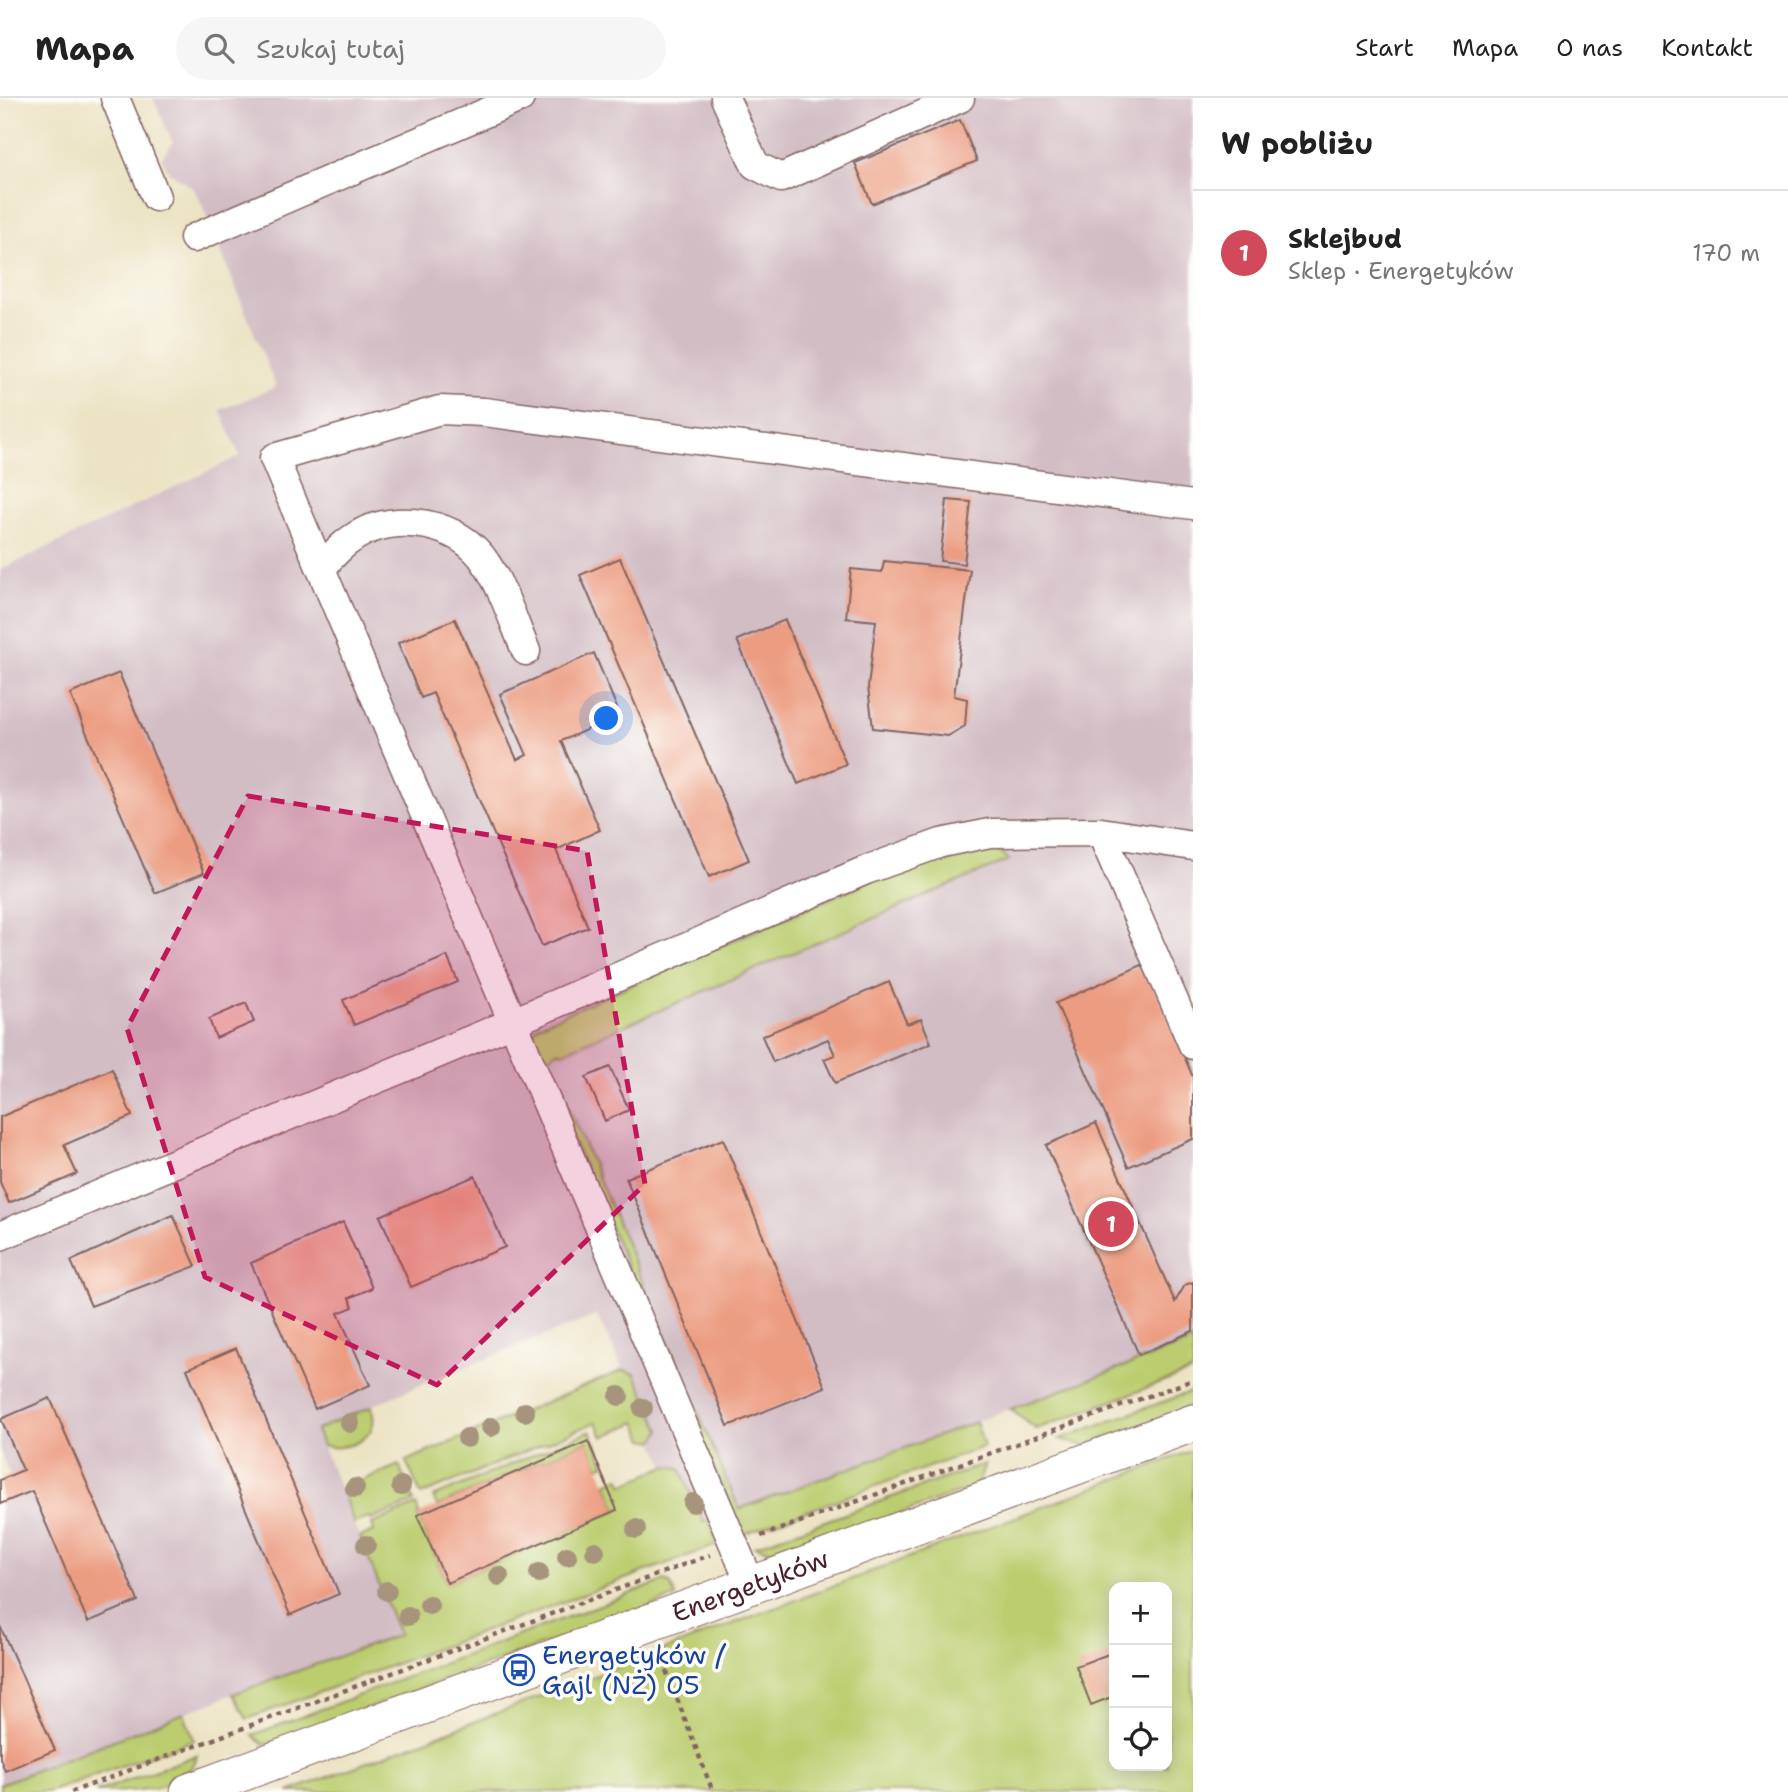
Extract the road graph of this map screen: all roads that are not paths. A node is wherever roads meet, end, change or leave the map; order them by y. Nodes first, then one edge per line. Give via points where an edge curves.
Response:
1 (115, 98) edge
2 (520, 98) edge
3 (725, 98) edge
4 (960, 98) edge
5 (156, 197) dead end
6 (194, 238) dead end
7 (1193, 505) edge
8 (321, 569) junction
9 (526, 651) dead end
10 (1101, 832) junction
11 (1193, 846) edge
12 (511, 1023) junction
13 (1193, 1045) edge
14 (0, 1236) edge
15 (1193, 1423) edge
16 (751, 1586) junction
17 (189, 1792) edge

1 - 5 lane
2 - 6 lane
3 - 4 lane via 755,165 781,178
7 - 8 lane via 484,412 440,410 274,458
8 - 9 lane via 338,548 380,526 404,522 450,533 486,562
8 - 12 lane
10 - 11 lane
10 - 12 lane via 990,833 941,843 866,870
10 - 13 lane
12 - 14 lane
12 - 16 lane
15 - 16 main road, Energetyków
16 - 17 main road, Energetyków

